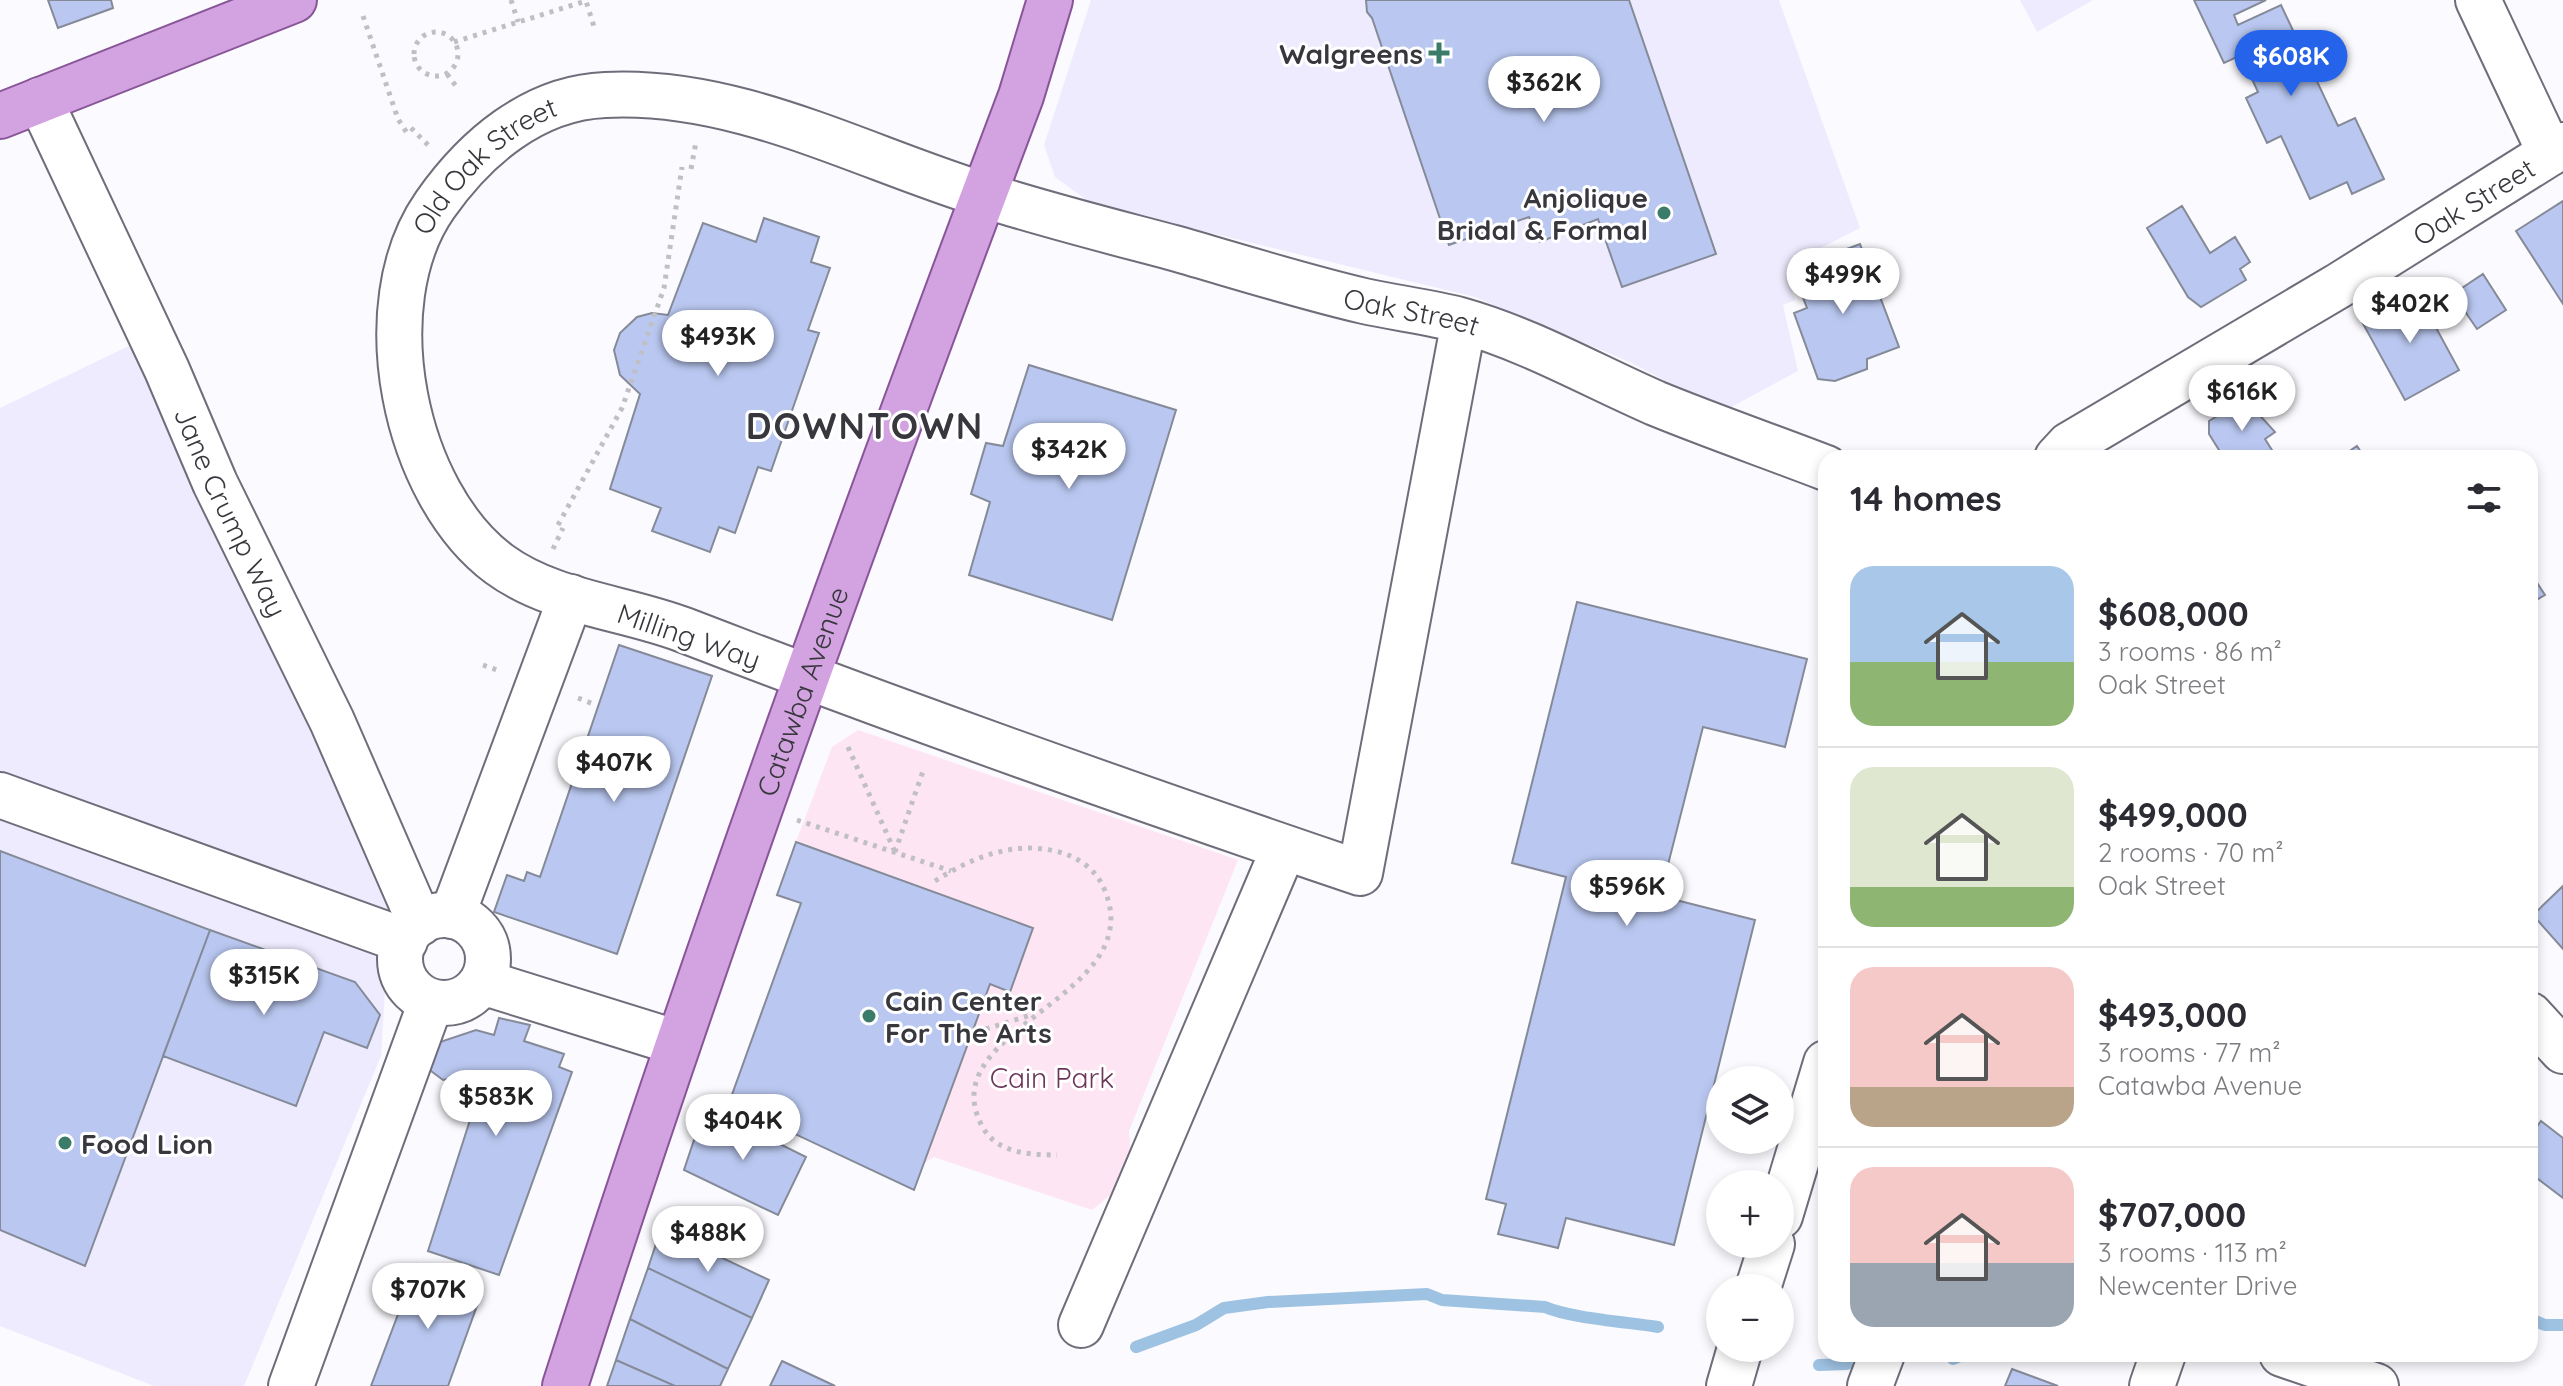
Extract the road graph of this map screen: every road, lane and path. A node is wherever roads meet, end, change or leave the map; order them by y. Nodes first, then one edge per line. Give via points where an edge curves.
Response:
1 (293, 0) edge
2 (511, 0) edge
3 (2478, 0) edge
4 (1049, 2) edge
5 (363, 16) dead end
6 (518, 22) junction
7 (595, 30) dead end
8 (454, 42) junction
9 (447, 74) junction
10 (458, 89) dead end
11 (40, 100) junction
12 (0, 116) edge
13 (407, 133) dead end
14 (2556, 149) edge
15 (682, 167) dead end
16 (984, 195) junction
17 (1464, 321) junction
18 (2064, 450) edge
19 (1818, 465) edge
20 (558, 525) dead end
21 (571, 597) junction
22 (806, 677) junction
23 (848, 747) dead end
24 (923, 771) dead end
25 (0, 795) edge
26 (797, 820) dead end
27 (1284, 848) junction
28 (895, 853) junction
29 (951, 871) junction
30 (935, 881) dead end
31 (425, 927) junction
32 (482, 982) junction
33 (431, 1002) junction
34 (1040, 1012) junction
35 (2538, 1024) edge
36 (969, 1040) dead end
37 (678, 1043) junction
38 (2563, 1051) edge
39 (1818, 1090) edge
40 (1057, 1155) dead end
41 (1794, 1170) edge
42 (1081, 1325) dead end
43 (1736, 1362) edge
44 (1879, 1362) edge
45 (2160, 1362) edge
46 (2306, 1362) edge
47 (291, 1386) edge
48 (565, 1386) edge
49 (1729, 1386) edge
50 (1870, 1386) edge
51 (2152, 1386) edge
52 (2376, 1386) edge

1 - 11 main road
2 - 6 path
3 - 14 street
4 - 16 main road, Catawba Avenue
5 - 13 path
6 - 7 path via 586,1
6 - 8 path
8 - 9 path via 458,56
8 - 9 path via 435,32 421,37 414,50 421,70 433,77
9 - 10 path
11 - 12 main road
11 - 31 street, Jane Crump Way
14 - 18 street, Oak Street
15 - 20 path via 664,288 622,408
16 - 17 street, Oak Street via 1360,300
16 - 21 street, Old Oak Street via 835,141 704,102 656,95 577,97 541,108 457,174 425,219 408,267 401,325 402,384 417,442 442,502 467,535 502,566
16 - 22 main road, Catawba Avenue
17 - 19 street, Oak Street
17 - 27 street, Milling Way via 1360,873
21 - 22 street, Milling Way via 672,626
21 - 31 street
22 - 27 street, Milling Way via 1103,779
22 - 37 main road, Catawba Avenue
23 - 28 path
24 - 28 path
25 - 31 street
26 - 28 path
27 - 42 street
28 - 29 path
29 - 30 path
29 - 34 path via 986,855 1034,847 1075,857 1094,871 1110,909 1102,953
31 - 32 street, Jane Crump Way via 465,920 488,954
31 - 33 street, Jane Crump Way via 400,955 408,984
32 - 33 street via 460,1001
32 - 37 street
33 - 47 street
34 - 36 path
34 - 40 path via 984,1064 974,1098 985,1133 1004,1147 1028,1155
35 - 38 street
37 - 48 main road, Catawba Avenue
39 - 41 street
43 - 49 street
44 - 50 street
45 - 51 street
46 - 52 street

